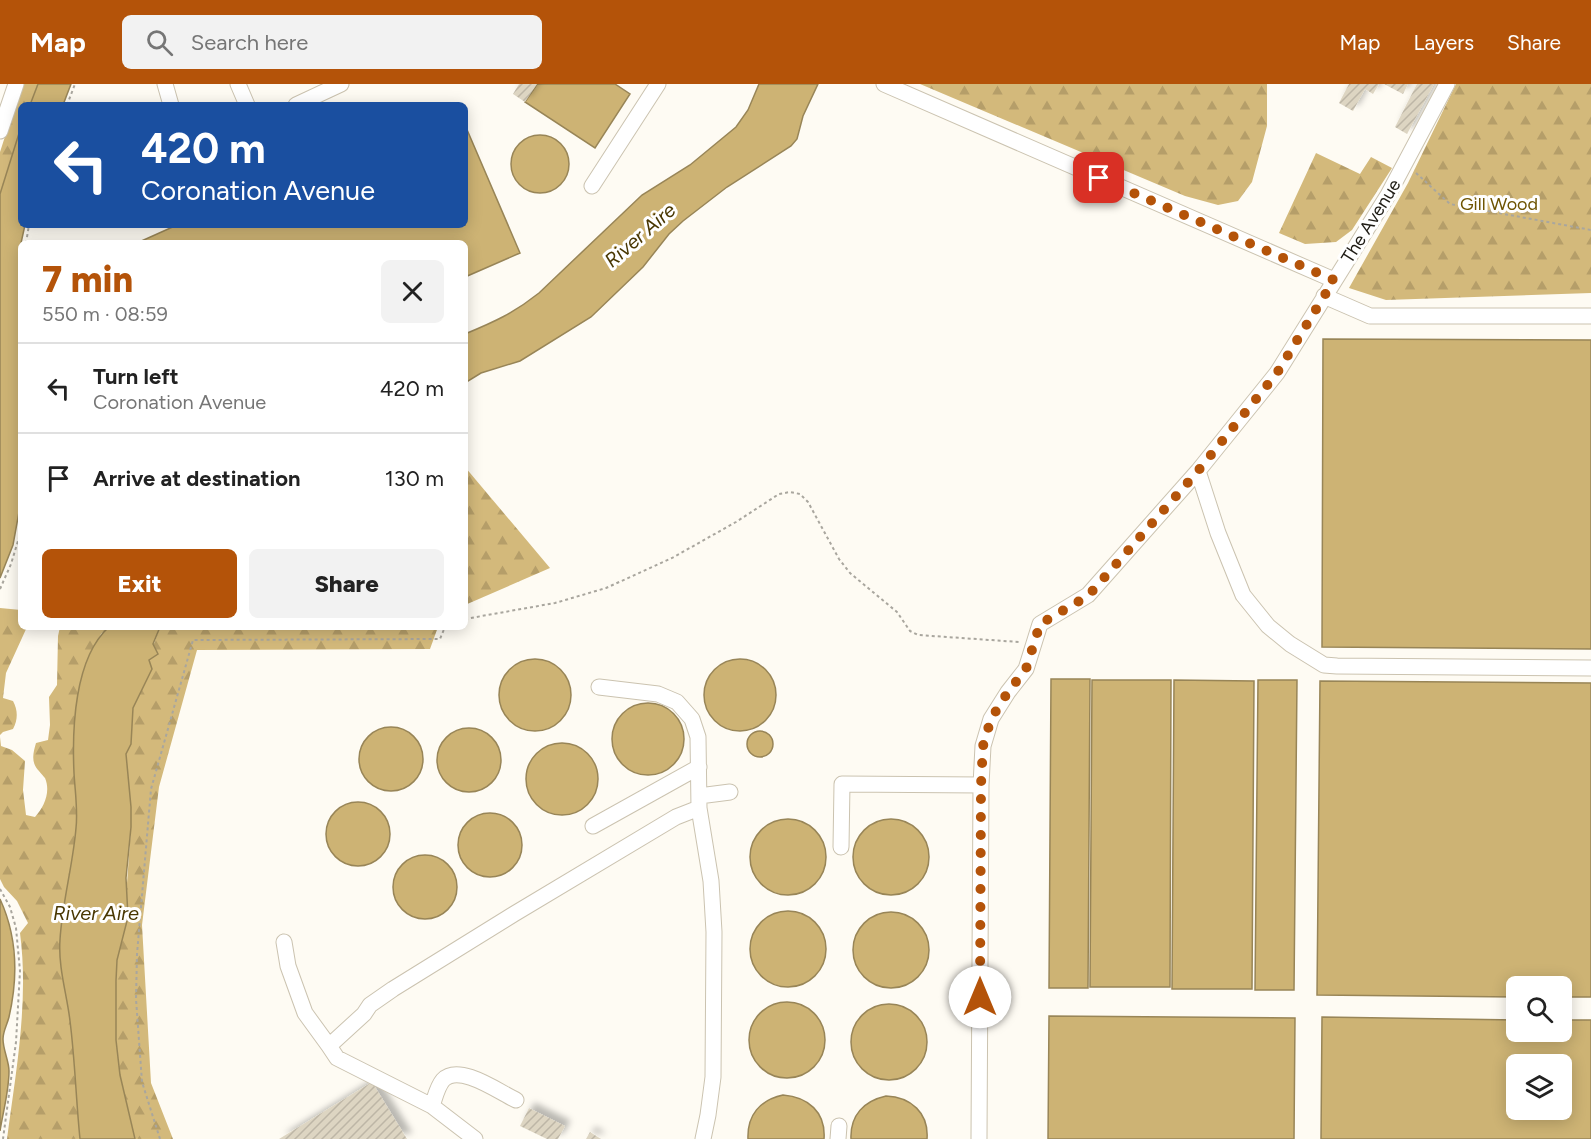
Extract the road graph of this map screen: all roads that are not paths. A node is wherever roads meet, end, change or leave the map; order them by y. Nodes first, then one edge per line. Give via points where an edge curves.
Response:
1 (16, 84) edge
2 (165, 84) edge
3 (238, 84) edge
4 (341, 84) edge
5 (658, 84) edge
6 (885, 84) edge
7 (1447, 84) edge
8 (170, 102) edge
9 (246, 102) edge
10 (302, 102) edge
11 (0, 131) edge
12 (592, 186) dead end
13 (1334, 280) junction
14 (1324, 296) junction
15 (1591, 316) edge
16 (1198, 471) junction
17 (1591, 668) edge
18 (599, 687) dead end
19 (699, 767) junction
20 (981, 785) junction
21 (730, 792) dead end
22 (699, 802) junction
23 (593, 826) dead end
24 (841, 847) dead end
25 (284, 942) dead end
26 (329, 1046) junction
27 (516, 1100) dead end
28 (432, 1106) junction
29 (474, 1139) edge
30 (703, 1139) edge
31 (979, 1139) edge

1 - 11 street
2 - 8 street
3 - 9 street
4 - 10 street
5 - 12 street
6 - 13 street
7 - 13 street, The Avenue via 1406,164
13 - 14 street, The Avenue
14 - 15 street via 1370,316
14 - 16 street, The Avenue via 1277,373
16 - 17 street via 1243,595 1268,626 1324,665
16 - 20 street, The Avenue via 1088,596 1040,624 1026,669 991,719 983,746
18 - 19 street via 658,694 678,702 692,719 698,737
19 - 22 street
19 - 23 street
20 - 24 street via 842,784
20 - 31 street, The Avenue
21 - 22 street
22 - 26 street via 370,1005
22 - 30 street via 714,932 713,1077
25 - 26 street via 304,1013
26 - 28 street via 337,1058
27 - 28 street via 466,1075 455,1074 444,1079
28 - 29 street

